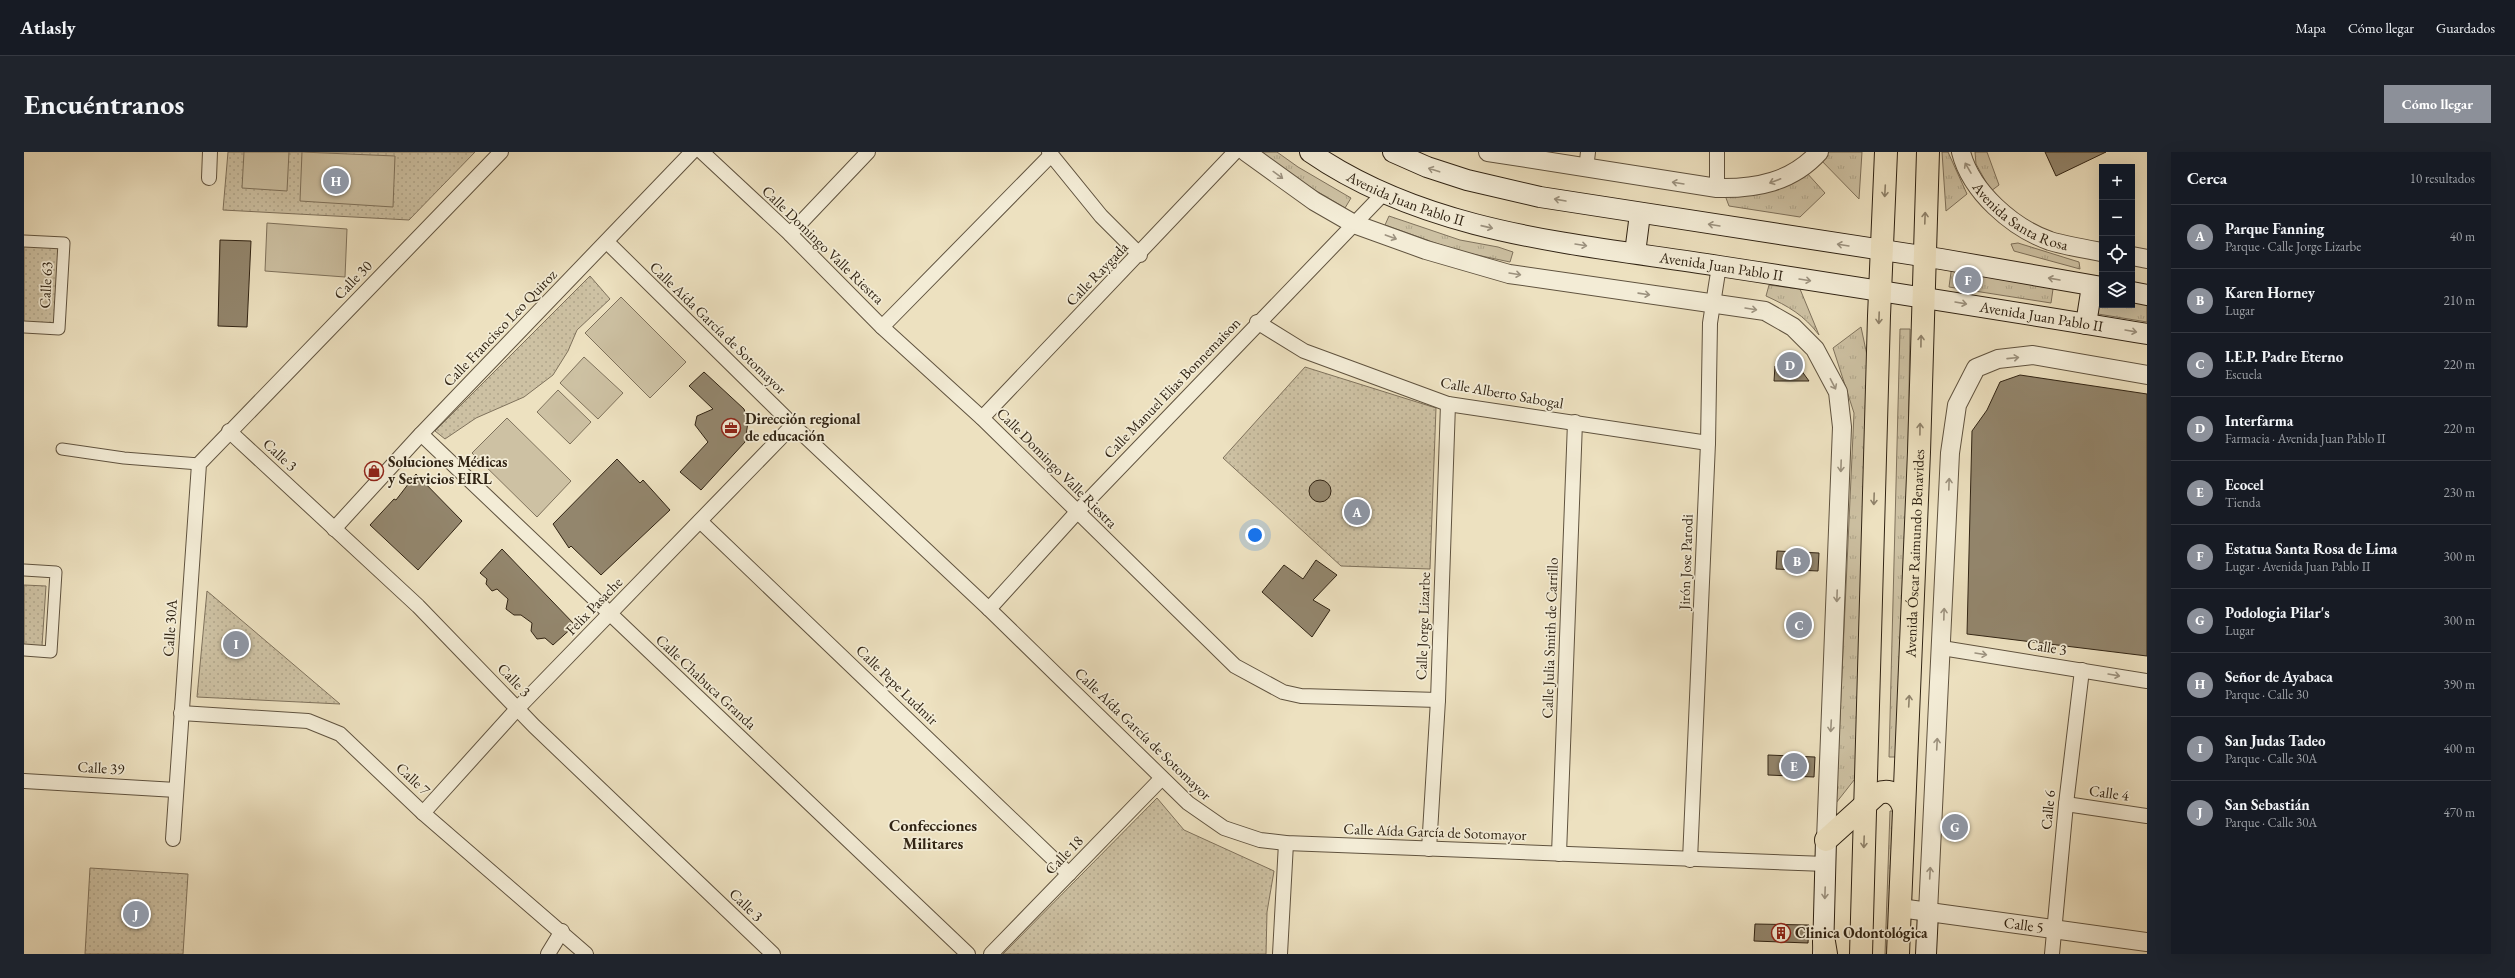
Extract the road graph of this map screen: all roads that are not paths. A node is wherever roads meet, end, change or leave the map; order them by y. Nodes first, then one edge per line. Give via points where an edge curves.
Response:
1 (210, 152) edge
2 (502, 152) edge
3 (692, 152) edge
4 (702, 152) edge
5 (868, 152) edge
6 (1235, 152) edge
7 (1246, 152) edge
8 (1310, 152) edge
9 (1488, 152) edge
10 (1717, 152) edge
11 (1886, 152) edge
12 (1928, 152) edge
13 (1961, 152) edge
14 (1396, 153) edge
15 (1050, 154) edge
16 (1814, 157) edge
17 (1587, 160) edge
18 (209, 178) dead end
19 (1717, 188) junction
20 (1383, 194) junction
21 (1640, 214) junction
22 (1354, 224) junction
23 (790, 234) junction
24 (24, 241) edge
25 (607, 242) junction
26 (1882, 251) junction
27 (2099, 251) edge
28 (1635, 253) junction
29 (1140, 255) junction
30 (1924, 257) junction
31 (2135, 257) edge
32 (2147, 259) edge
33 (1719, 266) junction
34 (2097, 287) edge
35 (1880, 292) junction
36 (2135, 293) edge
37 (2147, 295) edge
38 (1922, 297) junction
39 (1712, 303) junction
40 (1257, 322) junction
41 (2086, 324) junction
42 (24, 327) edge
43 (882, 327) junction
44 (2147, 334) edge
45 (2147, 375) edge
46 (1448, 404) junction
47 (982, 418) junction
48 (1575, 422) junction
49 (793, 425) junction
50 (229, 431) junction
51 (421, 434) junction
52 (1708, 443) junction
53 (62, 450) dead end
54 (199, 464) junction
55 (1077, 512) junction
56 (700, 521) junction
57 (334, 529) junction
58 (24, 570) edge
59 (989, 609) junction
60 (609, 614) junction
61 (1942, 648) junction
62 (24, 650) edge
63 (2082, 670) junction
64 (2147, 681) edge
65 (1438, 700) junction
66 (517, 709) junction
67 (181, 713) junction
68 (1868, 758) junction
69 (1906, 759) junction
70 (1161, 779) junction
71 (24, 781) edge
72 (176, 790) junction
73 (1865, 803) junction
74 (2066, 804) junction
75 (1904, 809) junction
76 (424, 813) junction
77 (2147, 816) edge
78 (173, 839) dead end
79 (1826, 840) junction
80 (1286, 842) junction
81 (1429, 849) junction
82 (1559, 854) junction
83 (1690, 860) junction
84 (1826, 864) junction
85 (1069, 874) junction
86 (1900, 908) junction
87 (1928, 912) junction
88 (2054, 928) junction
89 (562, 931) junction
90 (2147, 942) edge
91 (1824, 950) edge
92 (548, 954) edge
93 (586, 954) edge
94 (773, 954) edge
95 (968, 954) edge
96 (991, 954) edge
97 (1280, 954) edge
98 (1861, 954) edge
99 (1898, 954) edge
100 (1926, 954) edge
101 (2052, 954) edge

1 - 18 street
2 - 50 street, Calle 30
3 - 25 street, Calle Francisco Leo Quiroz
4 - 23 street, Calle Domingo Valle Riestra
5 - 23 street
6 - 29 street, Calle Raygada
7 -> 22 street via 1314,201
8 - 20 main road, Avenida Juan Pablo II
9 - 17 street
10 - 19 street
11 -> 26 main road
30 -> 12 main road, Avenida Óscar Raimundo Benavides
27 -> 13 street, Avenida Santa Rosa via 2050,241 2022,228 1981,190
21 -> 14 main road via 1540,197 1467,180
15 - 29 street via 1101,216
15 - 43 street
16 -> 19 street via 1788,176 1766,185 1741,189
19 -> 17 street
20 - 22 street, Calle Manuel Elias Bonnemaison
20 -> 28 main road, Avenida Juan Pablo II via 1457,220 1529,236
26 -> 21 main road
21 - 28 main road
22 -> 39 street via 1426,250 1510,274
22 - 40 street, Calle Manuel Elias Bonnemaison
23 - 43 street, Calle Domingo Valle Riestra
24 - 42 street, Calle 63 via 64,243 59,329
25 - 49 street, Calle Aída García de Sotomayor
25 - 51 street, Calle Francisco Leo Quiroz
26 - 30 main road
26 - 35 main road
28 - 33 main road, Avenida Juan Pablo II
29 - 47 street, Calle Raygada
34 -> 30 main road
30 - 38 main road, Avenida Óscar Raimundo Benavides
31 - 32 street
33 -> 35 main road, Avenida Juan Pablo II
33 - 39 street, Jirón Jose Parodi
34 - 41 main road
35 - 38 main road, Avenida Juan Pablo II
35 -> 68 main road
36 - 37 main road
38 -> 41 main road, Avenida Juan Pablo II
69 -> 38 main road, Avenida Óscar Raimundo Benavides via 1919,452
39 - 52 street, Jirón Jose Parodi
39 -> 79 street via 1765,311 1792,327 1815,349 1838,392 1842,427
40 - 46 street, Calle Alberto Sabogal via 1316,356
40 - 55 street, Calle Manuel Elias Bonnemaison
41 -> 44 main road, Avenida Juan Pablo II
43 - 47 street, Calle Domingo Valle Riestra
61 -> 45 street, Avenida Óscar Raimundo Benavides via 1950,452 1957,405 1976,368 1998,359 2034,355
46 - 48 street, Calle Alberto Sabogal
46 - 65 street, Calle Jorge Lizarbe
47 - 55 street, Calle Domingo Valle Riestra
48 - 52 street, Calle Alberto Sabogal
48 - 82 street, Calle Julia Smith de Carrillo
49 - 56 street, Felix Pasache
49 - 59 street, Calle Aída García de Sotomayor
50 - 54 street
50 - 57 street, Calle 3
51 - 57 street, Calle Francisco Leo Quiroz
51 - 60 street, Calle Chabuca Granda
52 - 83 street, Jirón Jose Parodi
53 - 54 street
54 - 67 street, Calle 30A
55 - 59 street, Calle Manuel Elias Bonnemaison
55 - 65 street, Calle Domingo Valle Riestra via 1235,666 1257,679 1283,692 1301,696
56 - 60 street, Felix Pasache
56 - 85 street, Calle Pepe Ludmir
57 - 66 street, Calle 3 via 418,606
58 - 62 street via 56,572 51,652
59 - 70 street, Calle Aída García de Sotomayor
60 - 66 street, Felix Pasache
60 - 95 street, Calle Chabuca Granda
61 -> 63 street, Calle 3
87 -> 61 street, Avenida Óscar Raimundo Benavides
63 -> 64 street, Calle 3
63 - 74 street, Calle 6
65 - 81 street, Calle Jorge Lizarbe
66 - 76 street, Felix Pasache
66 - 94 street, Calle 3
67 - 72 street, Calle 30A
67 - 76 street, Calle 7 via 308,721 326,727 340,734
68 - 69 main road via 1873,771 1886,777 1900,772
68 - 73 main road
69 - 75 main road, Avenida Óscar Raimundo Benavides
70 - 80 street, Calle Aída García de Sotomayor via 1207,818 1224,828 1260,840
70 - 85 street, Calle 18
71 - 72 street, Calle 39
72 - 78 street, Calle 30A
73 - 75 main road via 1877,794 1887,791 1897,796
73 - 79 main road
73 -> 98 main road
74 - 77 street, Calle 4
74 - 88 street, Calle 6
75 - 86 main road, Avenida Óscar Raimundo Benavides
76 - 89 street, Calle 7
79 - 84 main road
80 - 81 street, Calle Aída García de Sotomayor
80 - 97 street
81 - 82 street, Calle Aída García de Sotomayor
82 - 83 street, Calle Aída García de Sotomayor
83 - 84 street, Calle Aída García de Sotomayor
84 -> 91 main road
85 - 96 street, Calle 18
86 - 87 street, Calle 5
86 - 99 main road, Avenida Óscar Raimundo Benavides
87 - 88 street, Calle 5
87 - 100 main road, Avenida Óscar Raimundo Benavides
88 - 90 street, Calle 5
88 - 101 street, Calle 6
89 - 92 street
89 - 93 street, Calle 7

